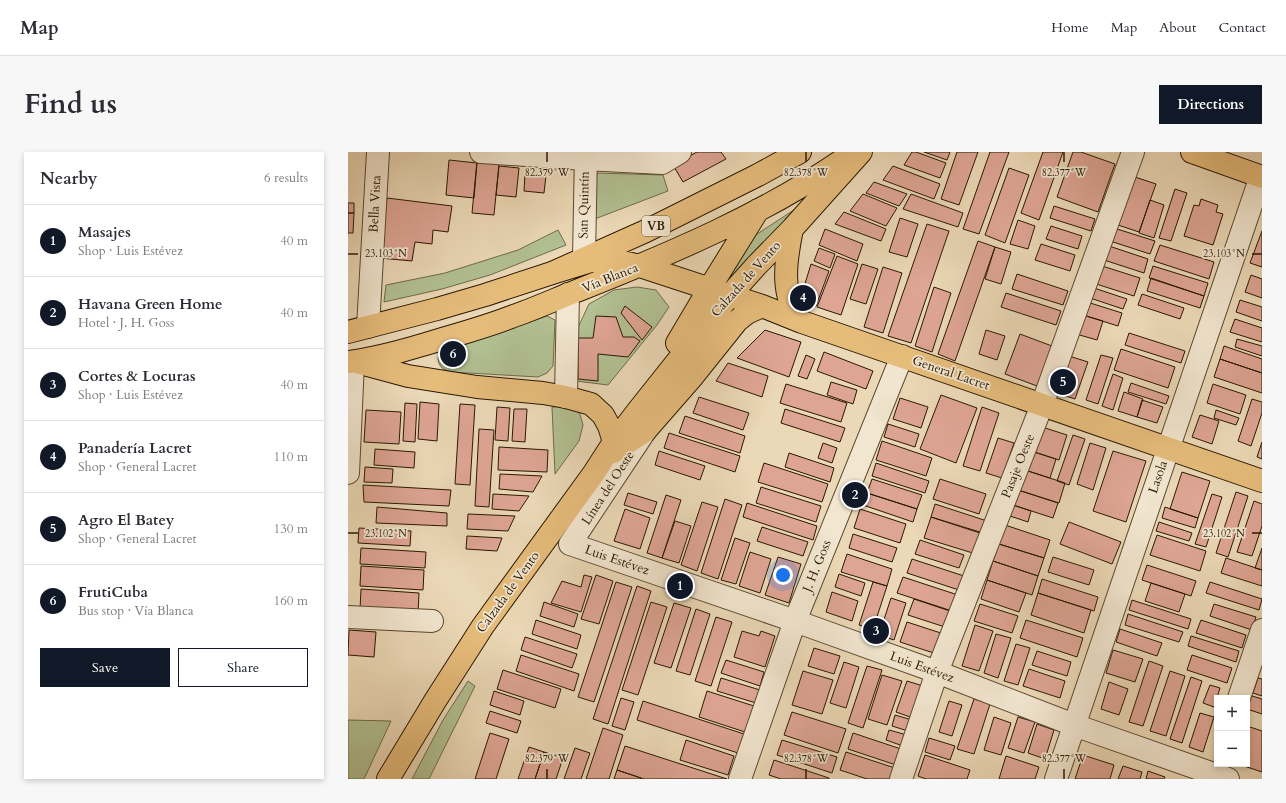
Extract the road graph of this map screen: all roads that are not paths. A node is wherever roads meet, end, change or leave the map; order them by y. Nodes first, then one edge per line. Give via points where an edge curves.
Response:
1 (378, 152) edge
2 (481, 152) edge
3 (680, 152) edge
4 (800, 152) edge
5 (805, 152) edge
6 (855, 152) edge
7 (861, 152) edge
8 (1133, 152) edge
9 (1192, 152) edge
10 (585, 156) edge
11 (1261, 176) edge
12 (757, 211) junction
13 (792, 229) junction
14 (584, 258) junction
15 (640, 266) junction
16 (552, 273) junction
17 (709, 289) junction
18 (568, 294) junction
19 (730, 295) junction
20 (762, 306) junction
21 (802, 322) junction
22 (358, 329) edge
23 (902, 356) junction
24 (350, 362) edge
25 (566, 397) junction
26 (1042, 405) junction
27 (641, 421) junction
28 (1168, 448) junction
29 (609, 450) junction
30 (348, 473) edge
31 (1262, 481) edge
32 (570, 544) joint
33 (348, 617) edge
34 (432, 620) dead end
35 (795, 621) junction
36 (1262, 630) edge
37 (937, 672) junction
38 (1240, 695) edge
39 (1074, 725) junction
40 (1217, 773) edge
41 (388, 779) edge
42 (740, 779) edge
43 (901, 779) edge
44 (1056, 779) edge

1 - 22 street, Bella Vista
2 - 10 street
3 - 10 street via 662,163
4 - 14 main road, VB via 646,231
5 - 12 main road, Calzada de Vento via 776,182
6 - 12 main road, Vía Blanca / VB
7 - 13 main road, Calzada de Vento
8 - 26 street, Pasaje Oeste
9 - 11 main road
10 - 14 street, San Quintín
11 - 28 street, Lasola
12 - 15 main road, Vía Blanca / VB
12 - 17 main road, Calzada de Vento
13 - 19 main road, Calzada de Vento
13 - 21 main road via 788,248 787,290 791,307
14 - 16 main road, VB
15 - 16 main road, General Lacret via 605,260 591,261
15 - 17 main road, General Lacret
15 - 18 main road, Vía Blanca / VB
16 - 22 main road, VB via 486,295
17 - 19 main road, General Lacret
17 - 27 main road, Calzada de Vento
18 - 24 main road, Vía Blanca / VB via 510,318 423,345
18 - 25 street
19 - 20 main road, General Lacret
19 - 27 main road, Calzada de Vento
20 - 21 main road, General Lacret
20 - 27 main road via 737,321 693,376
21 - 23 main road, General Lacret
23 - 26 main road, General Lacret
23 - 35 street, J. H. Goss
24 - 25 main road via 408,376
24 - 30 street
25 - 29 main road via 591,404 602,415 609,426
26 - 28 main road, General Lacret
26 - 37 street, Pasaje Oeste
27 - 29 main road
27 - 32 street, Línea del Oeste
28 - 31 main road, General Lacret
28 - 39 street, Lasola
29 - 41 main road, Calzada de Vento via 483,626
32 - 35 street, Luis Estévez
33 - 34 street
35 - 37 street, Luis Estévez
35 - 42 street, J. H. Goss
36 - 38 street
37 - 39 street, Luis Estévez
37 - 43 street, Pasaje Oeste
39 - 40 street, Luis Estévez
39 - 44 street, Lasola

